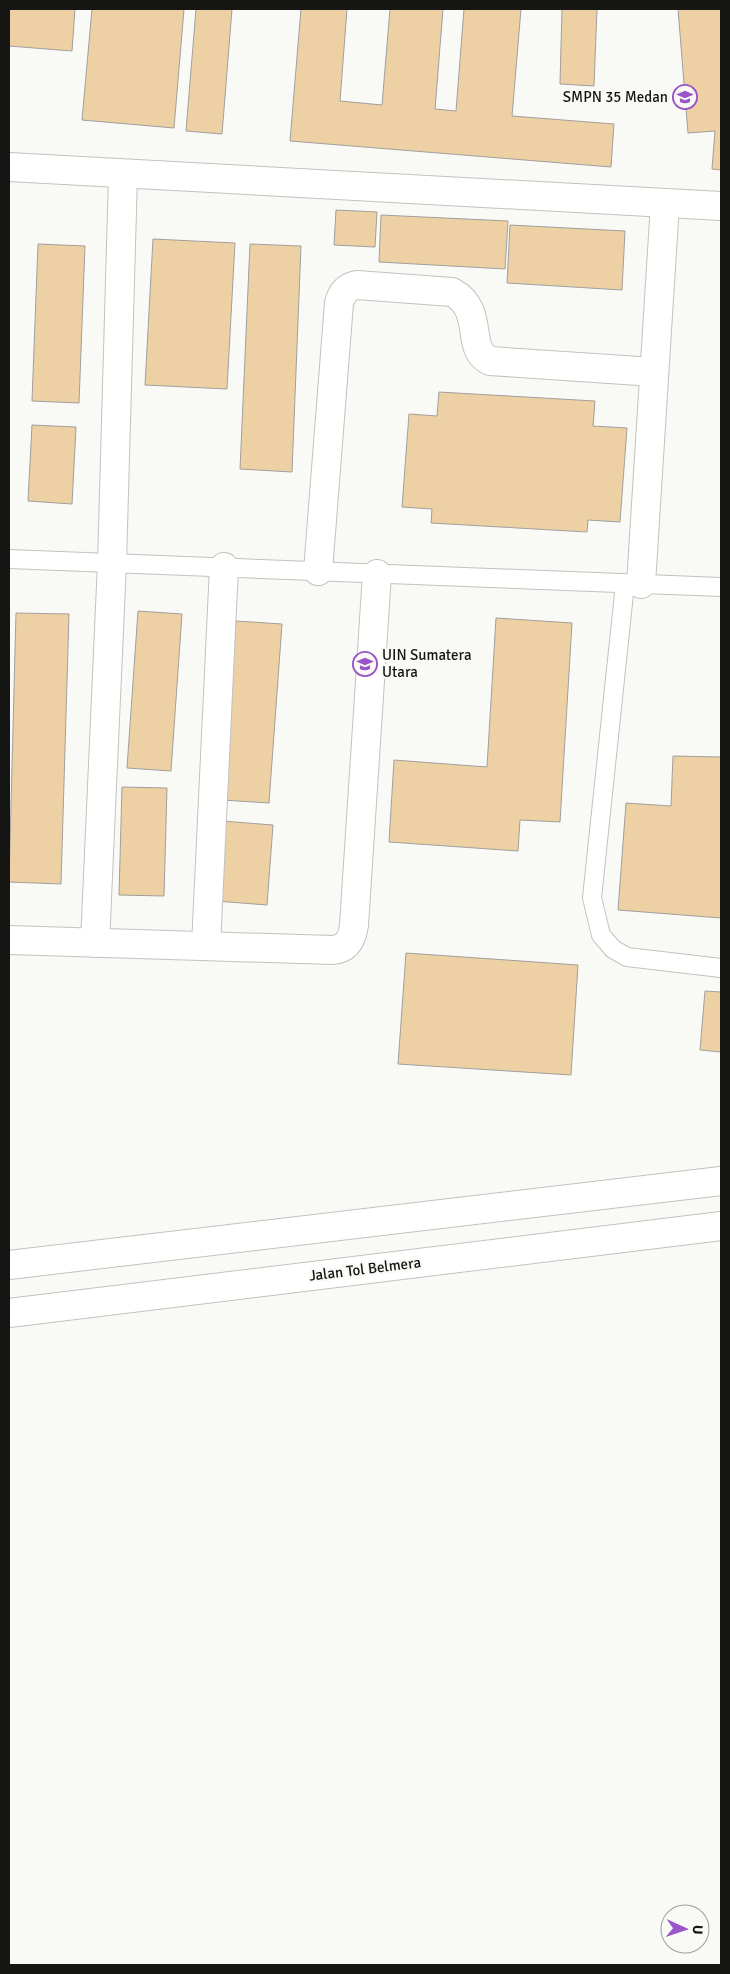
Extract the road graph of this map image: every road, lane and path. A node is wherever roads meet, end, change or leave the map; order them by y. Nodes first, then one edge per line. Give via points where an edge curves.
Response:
1 (9, 167) edge
2 (123, 175) junction
3 (665, 204) junction
4 (721, 206) edge
5 (654, 372) junction
6 (9, 559) edge
7 (112, 563) junction
8 (224, 567) junction
9 (318, 571) junction
10 (377, 574) junction
11 (633, 584) junction
12 (721, 587) edge
13 (9, 940) edge
14 (94, 943) junction
15 (206, 946) junction
16 (721, 968) edge
17 (721, 1181) edge
18 (721, 1226) edge
19 (9, 1266) edge
20 (9, 1313) edge

1 - 2 main road
2 - 3 main road
2 - 7 main road
3 - 4 main road
3 - 5 main road
5 - 9 main road via 490,361 477,347 471,314 461,297 452,292 349,287 339,303
5 - 11 main road
6 - 7 lane
7 - 8 lane
7 - 14 main road
8 - 9 lane
8 - 15 main road
9 - 10 lane
10 - 11 lane
10 - 15 main road via 358,871 350,940 340,949 332,950
11 - 12 lane
11 - 16 lane via 592,898 595,916 601,935 627,957
13 - 14 main road
14 - 15 main road
17 - 19 main road
18 - 20 main road, Jalan Tol Belmera

